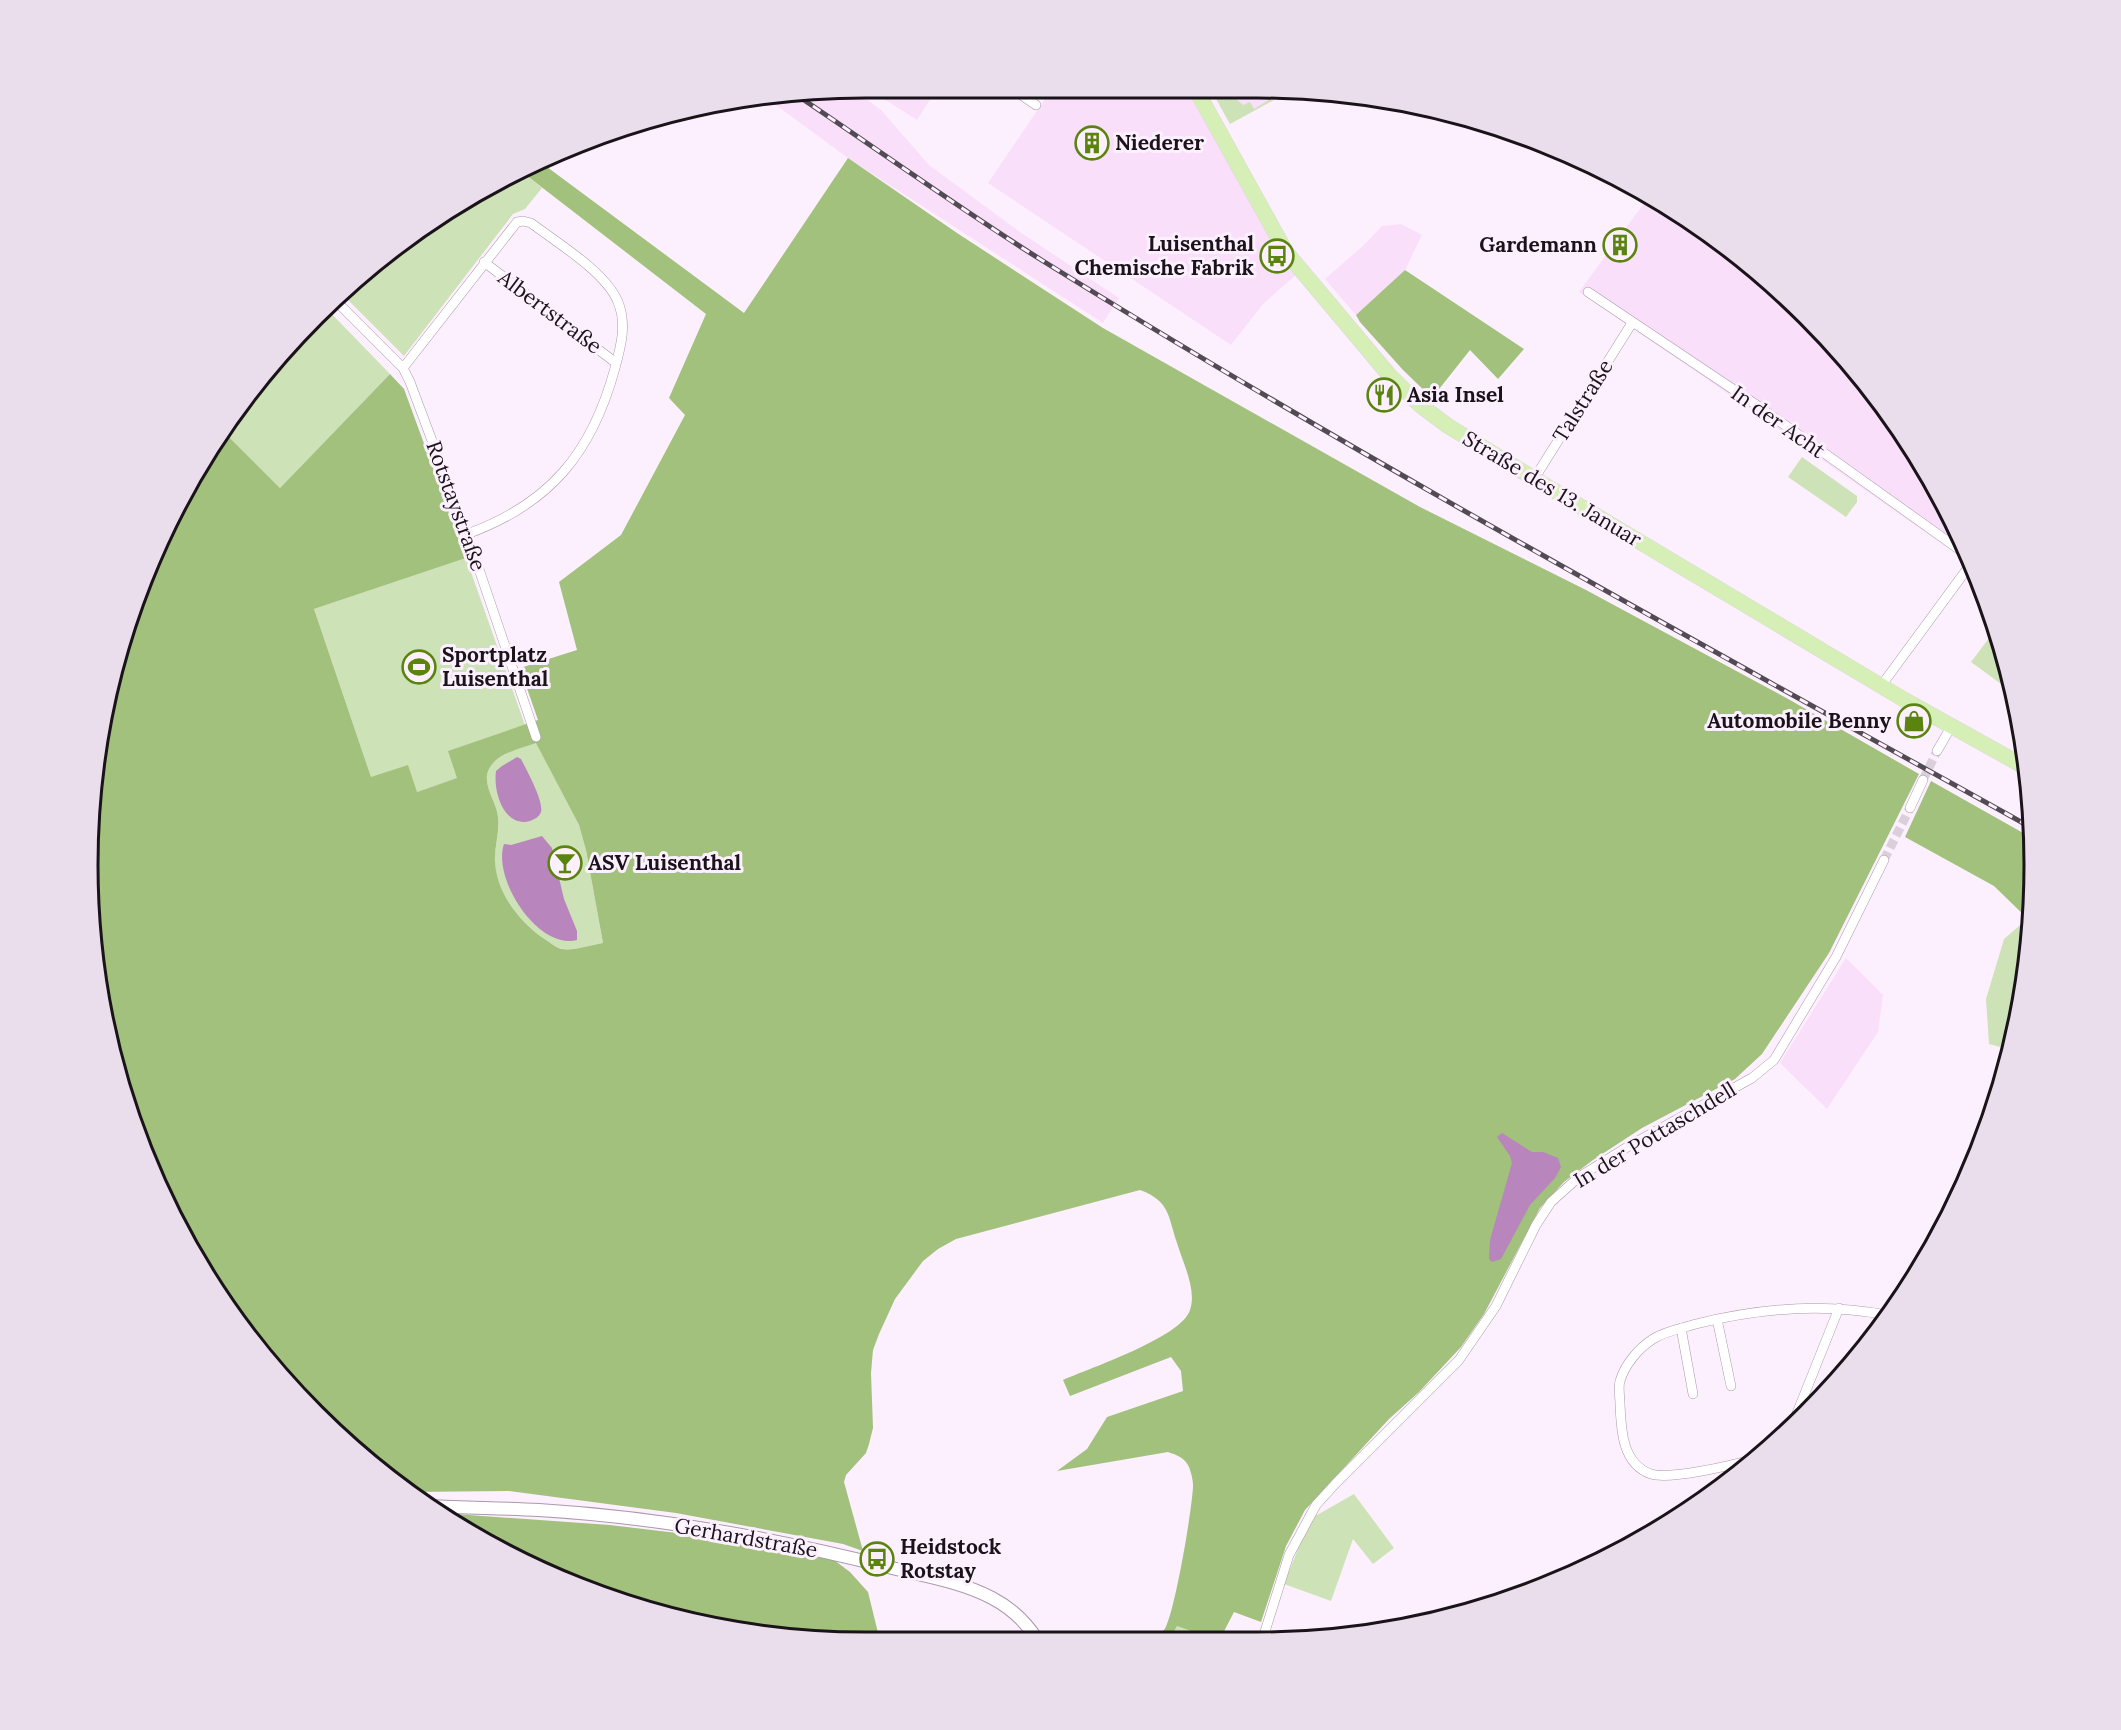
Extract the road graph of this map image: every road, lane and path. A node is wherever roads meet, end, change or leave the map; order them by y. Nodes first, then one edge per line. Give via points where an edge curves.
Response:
1 (1030, 98) edge
2 (1200, 98) edge
3 (1036, 105) dead end
4 (484, 262) junction
5 (1587, 292) dead end
6 (340, 305) edge
7 (1632, 322) junction
8 (616, 363) junction
9 (403, 368) junction
10 (1534, 479) junction
11 (467, 534) junction
12 (1953, 545) edge
13 (1965, 572) edge
14 (1881, 686) junction
15 (1951, 727) junction
16 (536, 738) dead end
17 (1937, 751) tunnel mouth
18 (2017, 762) edge
19 (1923, 780) tunnel mouth
20 (1910, 808) tunnel mouth
21 (1884, 860) tunnel mouth
22 (1839, 1308) junction
23 (1878, 1314) edge
24 (1717, 1319) junction
25 (1681, 1328) junction
26 (1731, 1386) dead end
27 (1693, 1394) dead end
28 (1798, 1409) edge
29 (1736, 1463) edge
30 (444, 1507) edge
31 (1032, 1632) edge
32 (1265, 1632) edge

1 - 3 street
2 - 10 main road, Straße des 13. Januar via 1286,252 1390,376 1448,426
4 - 8 street, Albertstraße
4 - 8 street, Albertstraße via 517,222 523,220 599,275 619,303 624,327
4 - 9 street, Albertstraße
5 - 7 street, In der Acht
6 - 9 street, Rotstaystraße
7 - 10 street, Talstraße
7 - 12 street, In der Acht
8 - 11 street, Albertstraße via 591,434 564,472 526,506 493,525
9 - 11 street, Rotstaystraße
10 - 14 main road, Straße des 13. Januar
11 - 16 street, Rotstaystraße
13 - 14 street
14 - 15 main road, Straße des 13. Januar
15 - 17 street
15 - 18 main road, Straße des 13. Januar
19 - 20 street
21 - 32 street, In der Pottaschdell via 1836,957 1774,1060 1752,1078 1579,1177 1551,1202 1496,1306 1459,1360 1316,1505 1289,1555
22 - 23 street
22 - 24 street via 1772,1310
22 - 28 street
24 - 25 street
24 - 26 street
25 - 27 street
25 - 29 street via 1654,1338 1633,1355 1620,1382 1624,1442 1631,1460 1652,1474 1671,1476
30 - 31 street, Gerhardstraße via 540,1510 683,1526 830,1553 978,1592 1013,1612

